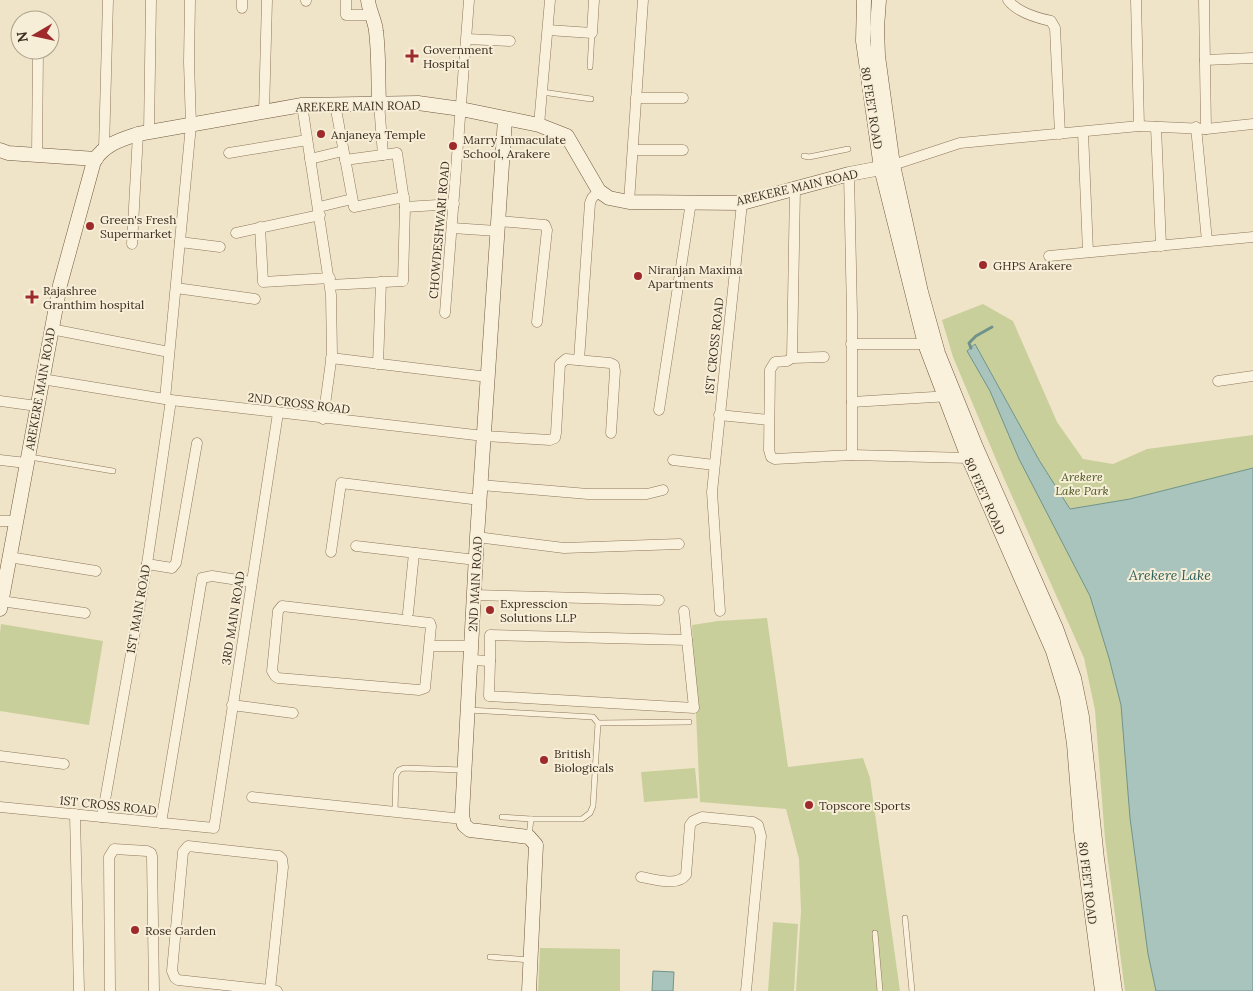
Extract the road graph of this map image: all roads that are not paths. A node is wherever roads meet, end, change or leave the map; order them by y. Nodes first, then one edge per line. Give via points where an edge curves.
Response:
1 (108, 0) edge
2 (151, 0) edge
3 (190, 0) edge
4 (267, 0) edge
5 (346, 0) edge
6 (368, 0) edge
7 (469, 0) edge
8 (550, 0) edge
9 (594, 0) edge
10 (642, 0) edge
11 (864, 0) edge
12 (879, 0) edge
13 (1008, 0) edge
14 (1136, 0) edge
15 (1204, 0) edge
16 (371, 14) junction
17 (548, 30) junction
18 (592, 33) junction
19 (870, 34) junction
20 (467, 39) junction
21 (510, 42) dead end
22 (1253, 58) edge
23 (38, 60) edge
24 (1205, 60) junction
25 (590, 67) dead end
26 (542, 92) junction
27 (636, 98) junction
28 (683, 98) dead end
29 (591, 99) dead end
30 (379, 103) junction
31 (335, 104) junction
32 (302, 106) junction
33 (461, 109) junction
34 (264, 112) junction
35 (505, 119) junction
36 (1253, 124) edge
37 (191, 125) junction
38 (539, 125) junction
39 (1139, 126) junction
40 (1156, 127) junction
41 (1201, 128) junction
42 (1082, 132) junction
43 (144, 133) junction
44 (1060, 134) junction
45 (307, 140) junction
46 (848, 149) dead end
47 (0, 150) edge
48 (633, 150) junction
49 (684, 150) dead end
50 (229, 153) dead end
51 (37, 154) junction
52 (100, 154) junction
53 (383, 155) junction
54 (344, 156) junction
55 (804, 156) dead end
56 (310, 159) junction
57 (887, 167) junction
58 (849, 174) junction
59 (795, 188) junction
60 (599, 191) junction
61 (352, 199) junction
62 (404, 202) junction
63 (629, 202) junction
64 (691, 202) junction
65 (742, 203) junction
66 (454, 204) junction
67 (319, 211) junction
68 (498, 226) junction
69 (260, 227) junction
70 (452, 228) junction
71 (236, 232) dead end
72 (1253, 237) edge
73 (180, 242) junction
74 (1207, 242) junction
75 (132, 244) dead end
76 (1161, 246) junction
77 (220, 247) dead end
78 (1088, 252) junction
79 (1049, 256) dead end
80 (330, 281) junction
81 (381, 282) junction
82 (176, 288) junction
83 (255, 299) dead end
84 (445, 313) dead end
85 (537, 322) dead end
86 (50, 329) junction
87 (851, 344) junction
88 (925, 344) junction
89 (170, 352) junction
90 (824, 357) dead end
91 (331, 358) junction
92 (792, 358) junction
93 (579, 360) junction
94 (378, 364) junction
95 (1253, 376) edge
96 (488, 378) junction
97 (42, 379) junction
98 (1218, 381) dead end
99 (950, 396) junction
100 (168, 400) junction
101 (0, 401) edge
102 (852, 402) junction
103 (37, 406) junction
104 (659, 410) dead end
105 (278, 413) junction
106 (719, 414) junction
107 (324, 418) junction
108 (769, 420) junction
109 (610, 433) dead end
110 (484, 436) junction
111 (197, 443) dead end
112 (852, 455) junction
113 (968, 458) junction
114 (27, 459) junction
115 (0, 460) edge
116 (674, 460) dead end
117 (714, 465) junction
118 (113, 472) dead end
119 (481, 485) junction
120 (663, 490) dead end
121 (480, 500) junction
122 (0, 520) edge
123 (16, 521) junction
124 (477, 537) junction
125 (679, 544) dead end
126 (356, 546) dead end
127 (331, 552) dead end
128 (414, 553) junction
129 (9, 558) junction
130 (476, 560) junction
131 (146, 564) junction
132 (96, 571) dead end
133 (1028, 578) junction
134 (2, 581) edge
135 (251, 582) junction
136 (474, 595) junction
137 (659, 600) dead end
138 (1, 605) edge
139 (684, 611) dead end
140 (720, 611) dead end
141 (408, 612) dead end
142 (85, 613) dead end
143 (687, 640) junction
144 (430, 646) junction
145 (471, 646) junction
146 (471, 662) junction
147 (490, 663) junction
148 (232, 704) junction
149 (468, 710) junction
150 (293, 713) dead end
151 (598, 722) junction
152 (689, 722) dead end
153 (0, 756) edge
154 (64, 764) dead end
155 (464, 770) junction
156 (252, 797) dead end
157 (0, 807) edge
158 (395, 812) junction
159 (75, 814) junction
160 (102, 817) junction
161 (502, 817) dead end
162 (463, 819) junction
163 (531, 819) junction
164 (161, 822) junction
165 (214, 828) joint
166 (529, 837) junction
167 (641, 877) dead end
168 (905, 918) dead end
169 (875, 933) dead end
170 (490, 957) dead end
171 (531, 960) junction
172 (270, 990) edge
173 (79, 991) edge
174 (110, 991) edge
175 (154, 991) edge
176 (277, 991) edge
177 (529, 991) edge
178 (746, 991) edge
179 (880, 991) edge
180 (912, 991) edge
181 (1102, 991) edge
182 (1115, 991) edge

1 - 52 street
2 - 43 street
3 - 37 street, 1ST MAIN ROAD
4 - 34 street
5 - 16 street via 346,15
6 - 16 street
7 - 20 street, CHOWDESHWARI ROAD
8 - 17 street
9 - 18 street
10 - 27 street
11 - 19 street, 80 FEET ROAD
12 - 19 street, 80 FEET ROAD
13 - 44 street via 1025,13 1051,22 1055,28
14 - 39 street
15 - 24 street
16 - 30 street via 376,27
17 - 18 street
17 - 26 street
18 - 25 lane
19 - 57 street, 80 FEET ROAD via 864,54
20 - 21 street
20 - 33 street, CHOWDESHWARI ROAD
22 - 24 street
23 - 51 street
24 - 41 street
26 - 29 lane
26 - 38 street
27 - 28 street
27 - 48 street
30 - 31 street, AREKERE MAIN ROAD
30 - 33 street, AREKERE MAIN ROAD via 418,103
30 - 53 street
31 - 32 street, AREKERE MAIN ROAD
31 - 54 street
32 - 34 street, AREKERE MAIN ROAD
32 - 45 street
33 - 35 street, AREKERE MAIN ROAD
33 - 66 street, CHOWDESHWARI ROAD
34 - 37 street, AREKERE MAIN ROAD
35 - 38 street, AREKERE MAIN ROAD
35 - 68 street, 2ND MAIN ROAD
36 - 41 street, AREKERE MAIN ROAD
37 - 43 street, AREKERE MAIN ROAD
37 - 73 street, 1ST MAIN ROAD
38 - 60 street, AREKERE MAIN ROAD via 567,136
39 - 40 street, AREKERE MAIN ROAD
39 - 42 street, AREKERE MAIN ROAD
40 - 41 street, AREKERE MAIN ROAD
40 - 76 street
41 - 74 street
42 - 44 street, AREKERE MAIN ROAD
42 - 78 street
43 - 52 street, AREKERE MAIN ROAD via 119,140
43 - 75 street
44 - 57 street, AREKERE MAIN ROAD via 960,143
45 - 50 street
45 - 56 street
46 - 55 lane
47 - 51 street
48 - 49 street
48 - 63 street
51 - 52 street
52 - 86 street, AREKERE MAIN ROAD via 70,244
53 - 54 street
53 - 62 street via 397,153
54 - 56 street
54 - 61 street
56 - 67 street
57 - 58 street, AREKERE MAIN ROAD
57 - 88 street, 80 FEET ROAD
57 - 99 street, 80 FEET ROAD
58 - 59 street, AREKERE MAIN ROAD
58 - 87 street
59 - 65 street, AREKERE MAIN ROAD
59 - 92 street
60 - 63 street, AREKERE MAIN ROAD via 609,198
60 - 93 street via 590,203
61 - 62 street via 354,207
61 - 67 street
62 - 66 street
62 - 81 street via 404,281
63 - 64 street, AREKERE MAIN ROAD
64 - 65 street, AREKERE MAIN ROAD
64 - 104 street
65 - 106 street, 1ST CROSS ROAD
66 - 70 street, CHOWDESHWARI ROAD
67 - 69 street
67 - 80 street
68 - 70 street
68 - 85 street via 545,225
68 - 96 street, 2ND MAIN ROAD
69 - 71 street
69 - 80 street via 263,282
70 - 84 street, CHOWDESHWARI ROAD
72 - 74 street
73 - 77 street
73 - 82 street, 1ST MAIN ROAD
74 - 76 street
76 - 78 street
78 - 79 street
80 - 81 street
80 - 91 street via 333,317
81 - 94 street
82 - 83 street
82 - 89 street, 1ST MAIN ROAD
86 - 89 street
86 - 97 street, AREKERE MAIN ROAD
87 - 88 street
87 - 102 street
88 - 99 street, 80 FEET ROAD
89 - 100 street, 1ST MAIN ROAD
90 - 92 street
91 - 94 street
91 - 107 street
92 - 108 street via 775,362 770,370
93 - 109 street via 614,365
93 - 110 street, 2ND CROSS ROAD via 566,360 560,364 554,438
94 - 96 street
95 - 98 street
96 - 110 street, 2ND MAIN ROAD
97 - 100 street, 2ND CROSS ROAD
97 - 103 street, AREKERE MAIN ROAD
99 - 102 street
99 - 113 street, 80 FEET ROAD
99 - 133 street, 80 FEET ROAD via 976,447
100 - 105 street, 2ND CROSS ROAD
100 - 131 street, 1ST MAIN ROAD
101 - 103 street
102 - 112 street
103 - 114 street, AREKERE MAIN ROAD
105 - 107 street, 2ND CROSS ROAD
105 - 135 street, 3RD MAIN ROAD
106 - 108 street
106 - 117 street, 1ST CROSS ROAD
107 - 110 street, 2ND CROSS ROAD
108 - 112 street via 769,450 775,459
110 - 119 street, 2ND MAIN ROAD
111 - 131 street via 176,563 172,568
112 - 113 street
113 - 133 street, 80 FEET ROAD
114 - 115 street
114 - 118 lane
114 - 123 street, AREKERE MAIN ROAD
116 - 117 street
117 - 140 street, 1ST CROSS ROAD via 712,492
119 - 120 street via 588,494 647,494
119 - 121 street, 2ND MAIN ROAD
121 - 124 street, 2ND MAIN ROAD
121 - 127 street via 341,483
122 - 123 street
123 - 129 street, AREKERE MAIN ROAD
124 - 125 street via 564,548
124 - 130 street, 2ND MAIN ROAD
126 - 128 street
128 - 130 street
128 - 141 street
129 - 132 street
129 - 134 street, AREKERE MAIN ROAD
130 - 136 street, 2ND MAIN ROAD
131 - 160 street, 1ST MAIN ROAD
133 - 181 street, 80 FEET ROAD via 1067,697
133 - 182 street, 80 FEET ROAD via 1056,628 1074,678 1082,718
134 - 138 street, AREKERE MAIN ROAD
135 - 148 street, 3RD MAIN ROAD
135 - 164 street via 212,576 202,578
136 - 137 street
136 - 145 street, 2ND MAIN ROAD
138 - 142 street
139 - 143 street
143 - 147 street via 490,635
143 - 147 street via 694,708 489,696
144 - 144 street via 425,688 421,690 278,678 272,671 278,611 284,606 428,622 431,625
144 - 145 street
145 - 146 street, 2ND MAIN ROAD
146 - 147 street
146 - 149 street, 2ND MAIN ROAD
148 - 150 street
148 - 165 street, 3RD MAIN ROAD
149 - 151 lane via 593,717
149 - 155 street, 2ND MAIN ROAD
151 - 152 lane
151 - 163 lane via 590,813 582,819
153 - 154 street
155 - 158 lane via 399,770 396,775
155 - 162 street, 2ND MAIN ROAD
156 - 158 street
157 - 159 street, 1ST CROSS ROAD
158 - 162 street
159 - 160 street, 1ST CROSS ROAD
159 - 173 street
160 - 164 street, 1ST CROSS ROAD
161 - 163 lane
162 - 166 street via 470,830
163 - 166 lane
164 - 165 street, 1ST CROSS ROAD
166 - 171 street via 536,845
167 - 178 street via 676,881 686,875 690,825 697,819 758,825 761,836
168 - 180 lane
169 - 179 lane
170 - 171 lane
171 - 177 street
172 - 172 street via 282,859 279,856 188,846 183,852 174,978
172 - 176 street
174 - 175 street via 109,857 114,849 147,851 152,856

